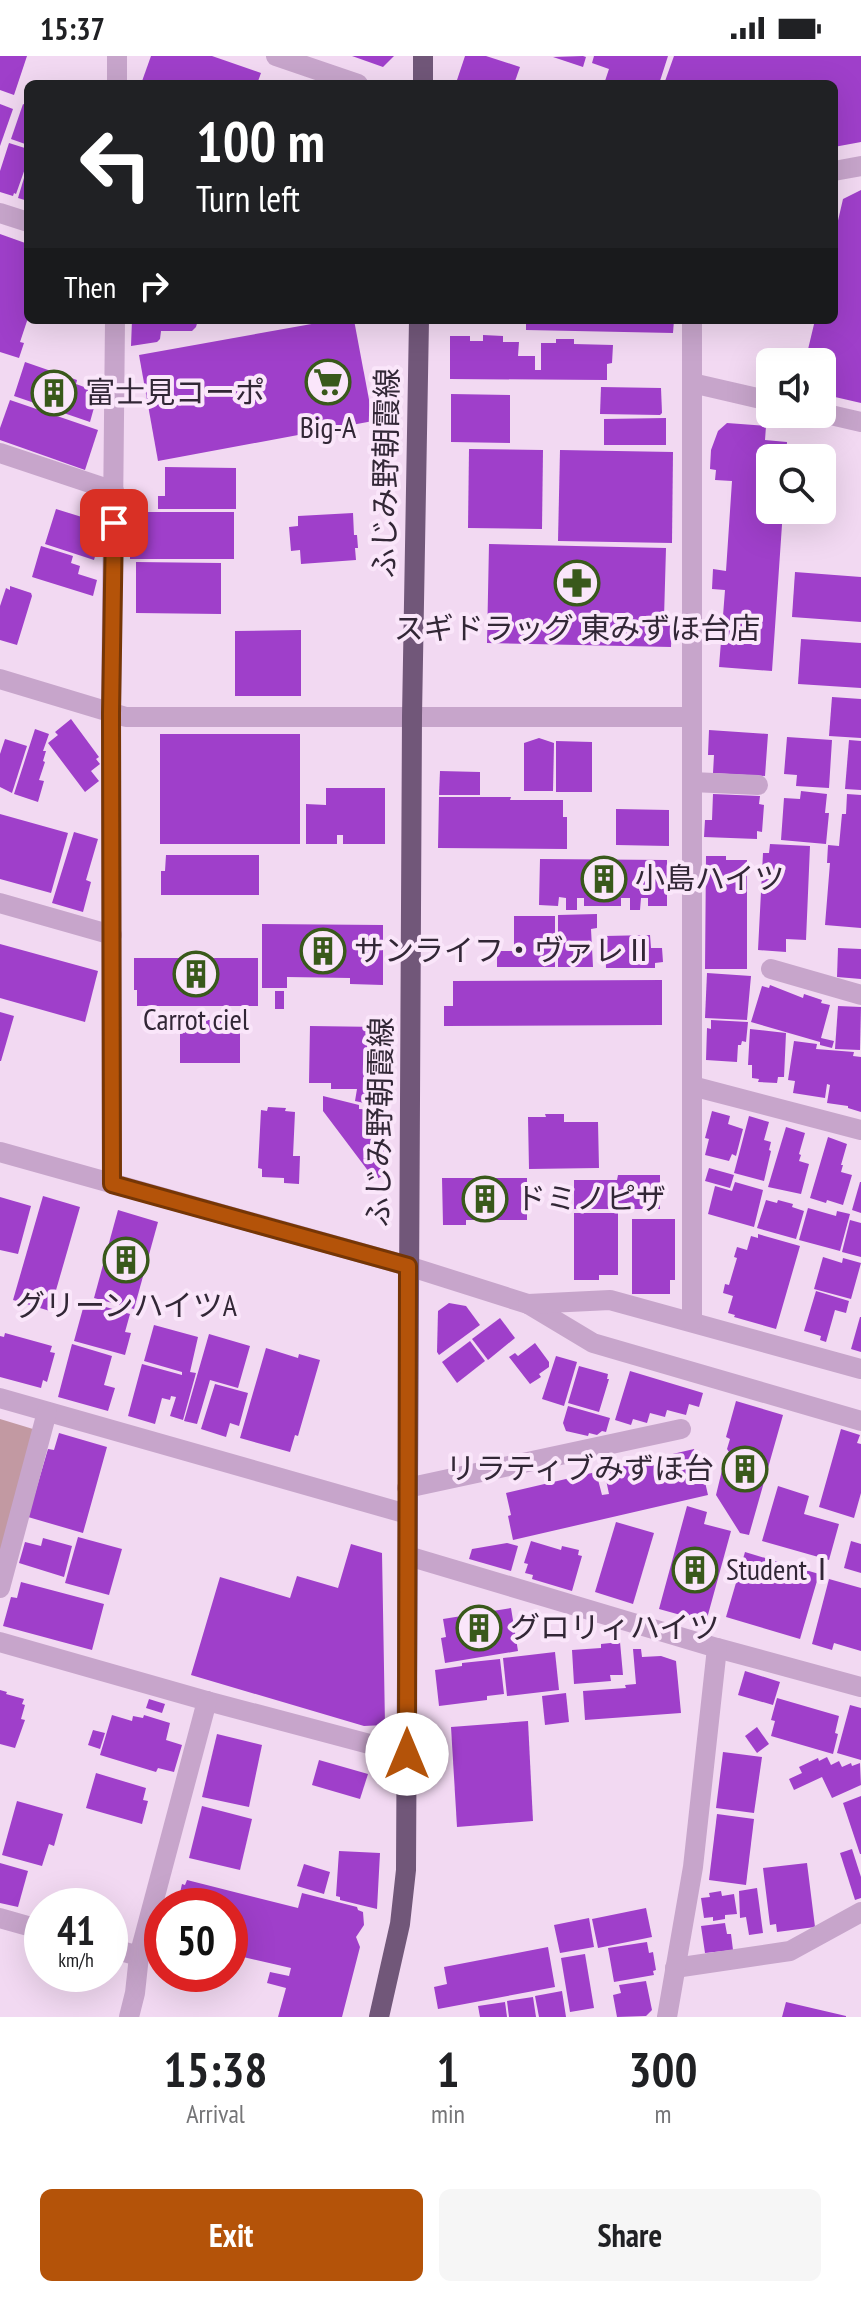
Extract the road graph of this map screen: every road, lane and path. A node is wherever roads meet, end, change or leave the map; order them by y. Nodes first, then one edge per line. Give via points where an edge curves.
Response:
1 (117, 56) edge
2 (276, 56) edge
3 (423, 56) edge
4 (117, 80) edge
5 (346, 80) edge
6 (423, 80) edge
7 (861, 166) edge
8 (838, 170) edge
9 (0, 213) edge
10 (24, 221) edge
11 (115, 324) edge
12 (419, 324) edge
13 (692, 324) edge
14 (692, 383) junction
15 (756, 398) edge
16 (836, 416) edge
17 (861, 422) edge
18 (0, 453) edge
19 (114, 491) junction
20 (0, 679) edge
21 (111, 713) junction
22 (412, 716) junction
23 (692, 717) junction
24 (692, 782) junction
25 (758, 785) dead end
26 (0, 903) edge
27 (112, 935) junction
28 (771, 969) dead end
29 (861, 995) edge
30 (692, 1086) junction
31 (861, 1130) edge
32 (0, 1152) edge
33 (112, 1184) junction
34 (408, 1266) junction
35 (528, 1304) junction
36 (692, 1321) junction
37 (861, 1369) edge
38 (0, 1398) edge
39 (47, 1412) junction
40 (861, 1421) edge
41 (681, 1429) dead end
42 (407, 1488) junction
43 (407, 1514) junction
44 (408, 1556) junction
45 (0, 1588) edge
46 (0, 1642) edge
47 (717, 1648) junction
48 (861, 1687) edge
49 (207, 1701) junction
50 (407, 1754) junction
51 (861, 1912) edge
52 (0, 1918) edge
53 (24, 1925) edge
54 (128, 1953) edge
55 (139, 1956) junction
56 (675, 1968) junction
57 (129, 2017) edge
58 (379, 2017) edge
59 (667, 2017) edge

1 - 4 street
2 - 5 street
3 - 6 main road
7 - 8 street
9 - 10 street
11 - 19 street
12 - 22 main road, ふじみ野朝霞線
13 - 14 street
14 - 15 street
14 - 23 street
16 - 17 street
18 - 19 street
19 - 21 street
20 - 21 street
21 - 22 street
21 - 27 street
22 - 23 street
22 - 34 main road, ふじみ野朝霞線
23 - 24 street
24 - 25 street
24 - 30 street
26 - 27 street
27 - 33 street
28 - 29 street
30 - 31 street
30 - 36 street
32 - 33 street
33 - 34 street
34 - 35 street
34 - 42 main road, ふじみ野朝霞線
35 - 36 street via 610,1300
35 - 40 street via 593,1343
36 - 37 street
38 - 39 street
39 - 43 street
39 - 45 street
41 - 42 street
42 - 43 main road, ふじみ野朝霞線
43 - 44 main road, ふじみ野朝霞線
44 - 47 street
44 - 50 main road, ふじみ野朝霞線
46 - 49 street
47 - 48 street
47 - 56 street via 693,1867
49 - 50 street
49 - 55 street
50 - 58 main road, ふじみ野朝霞線 via 406,1870
51 - 56 street via 790,1951
52 - 53 street
54 - 55 street
55 - 57 street
56 - 59 street

